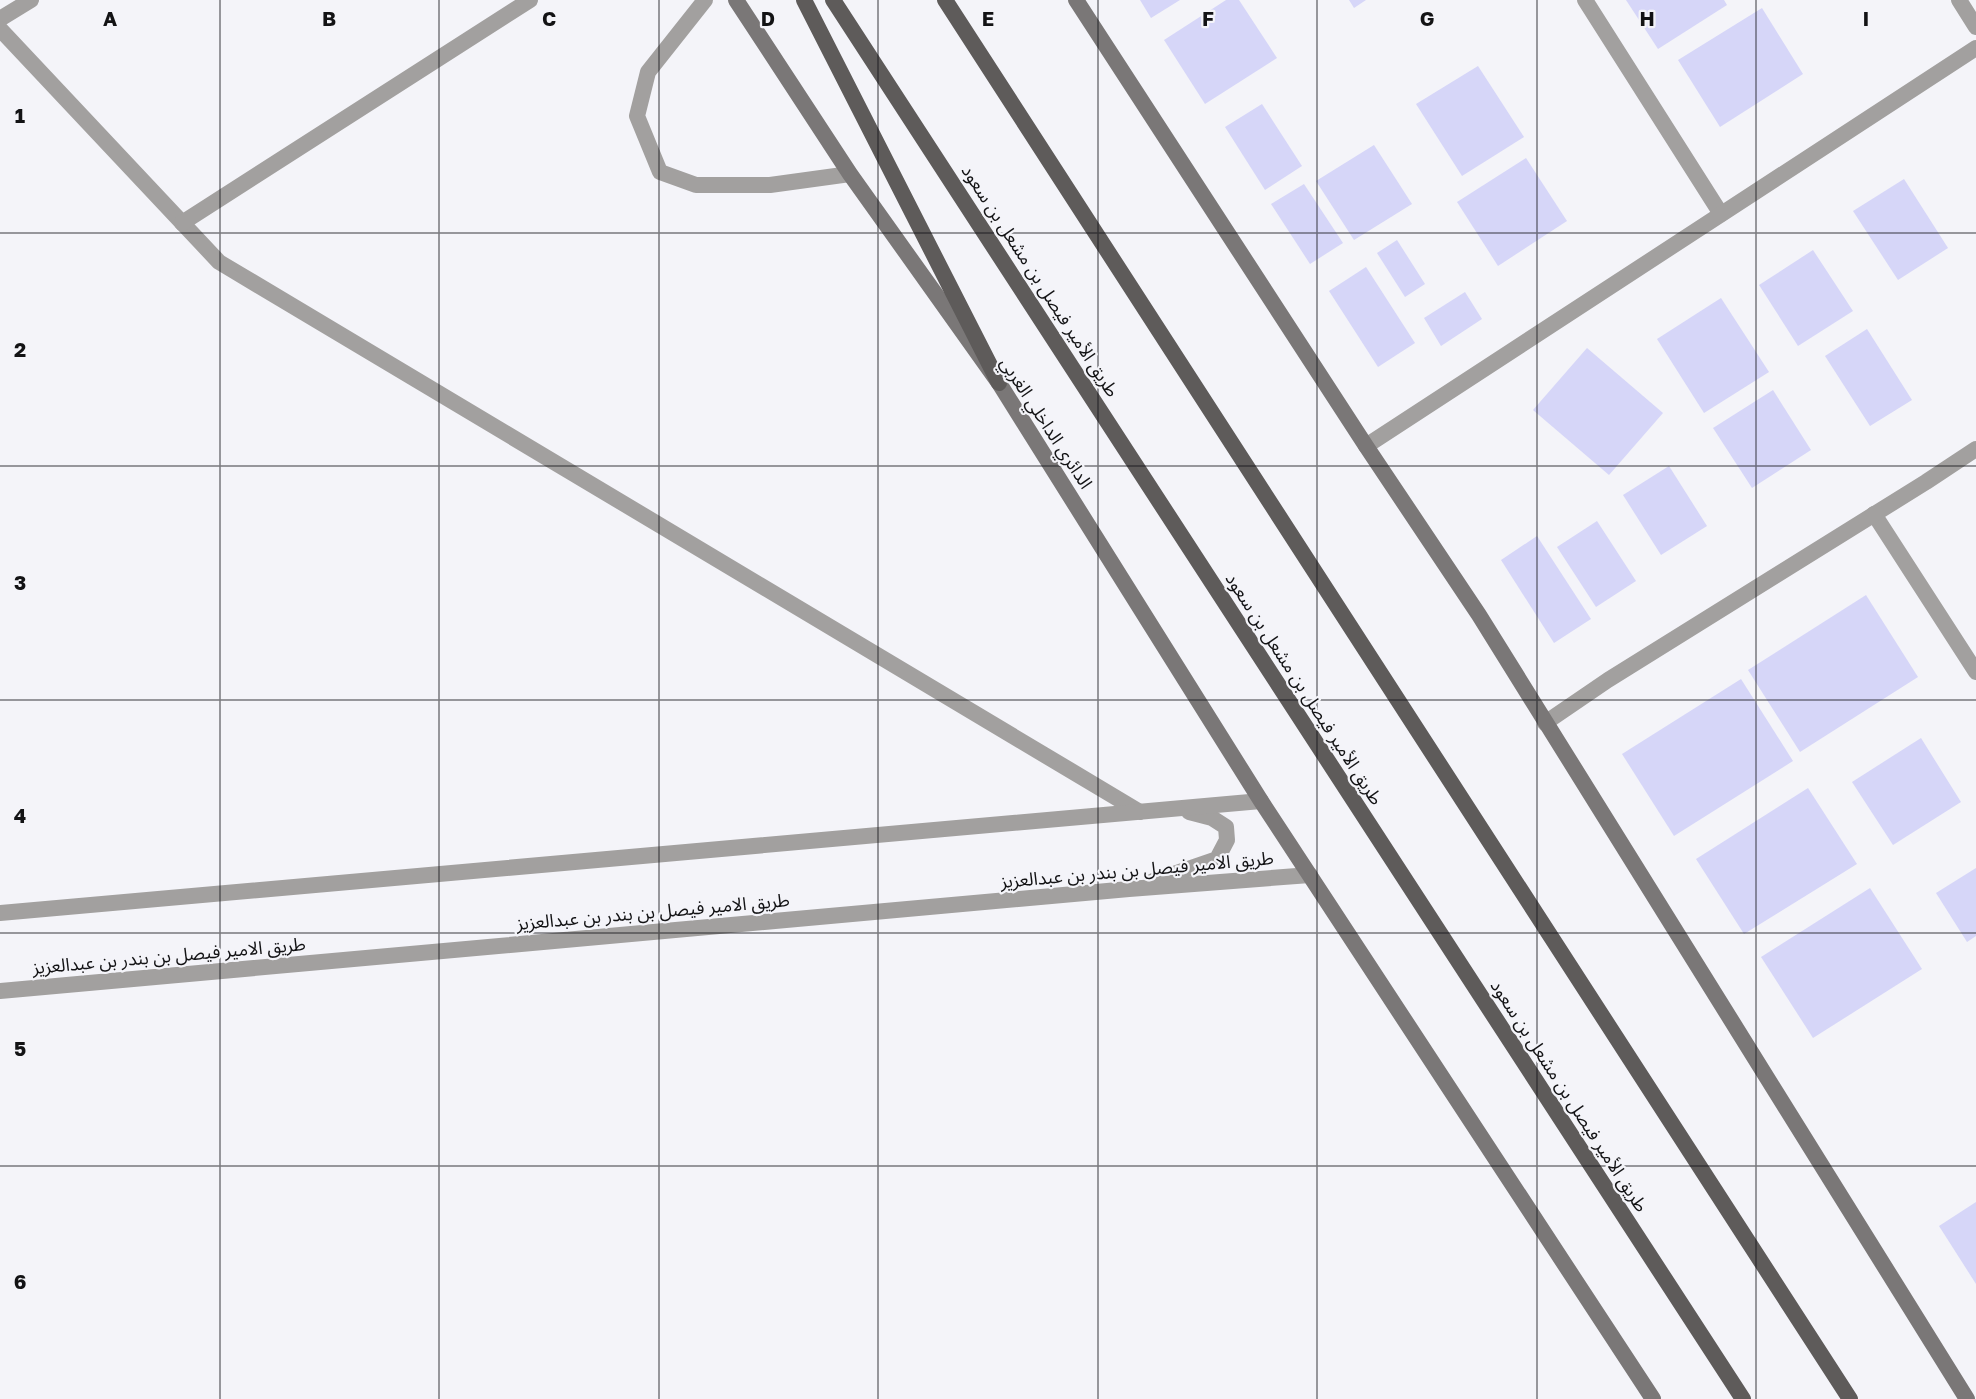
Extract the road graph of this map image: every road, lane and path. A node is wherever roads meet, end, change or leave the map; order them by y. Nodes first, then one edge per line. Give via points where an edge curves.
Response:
1 (31, 0) edge
2 (530, 0) edge
3 (705, 0) edge
4 (736, 0) edge
5 (804, 0) edge
6 (834, 0) edge
7 (945, 0) edge
8 (1076, 0) edge
9 (1585, 0) edge
10 (1959, 0) edge
11 (0, 19) edge
12 (1976, 27) edge
13 (0, 29) edge
14 (1976, 48) edge
15 (850, 174) junction
16 (1721, 214) junction
17 (182, 223) junction
18 (999, 383) junction
19 (1366, 446) junction
20 (1976, 449) edge
21 (1874, 514) junction
22 (1976, 672) edge
23 (1545, 723) junction
24 (1261, 801) junction
25 (1177, 808) junction
26 (1140, 812) junction
27 (1310, 875) junction
28 (1129, 889) junction
29 (0, 913) edge
30 (0, 991) edge
31 (1715, 1357) junction
32 (1653, 1399) edge
33 (1736, 1399) edge
34 (1743, 1399) edge
35 (1850, 1399) edge
36 (1967, 1399) edge

1 - 11 street
2 - 17 street
3 - 15 street via 648,72 637,116 660,172 696,185 770,185
4 - 15 main road, الدائري الداخلي الغربي
5 - 18 main road
6 - 31 main road, طريق الأمير فيصل بن مشعل بن سعود
7 - 35 main road
8 - 19 main road
9 - 16 street
10 - 12 street
13 - 17 street
14 - 16 street
15 - 18 main road, الدائري الداخلي الغربي
16 - 19 street
17 - 26 street via 219,262
18 - 24 main road, الدائري الداخلي الغربي
19 - 23 main road via 1479,615
20 - 21 street
21 - 22 street
21 - 23 street
23 - 36 main road
24 - 25 street
24 - 27 main road, الدائري الداخلي الغربي
25 - 26 street
25 - 28 street via 1212,818 1226,827 1227,840 1216,860
26 - 29 street
27 - 28 street, طريق الامير فيصل بن بندر بن عبدالعزيز
27 - 32 main road, الدائري الداخلي الغربي
28 - 30 street, طريق الامير فيصل بن بندر بن عبدالعزيز
31 - 33 main road
31 - 34 main road, طريق الأمير فيصل بن مشعل بن سعود

